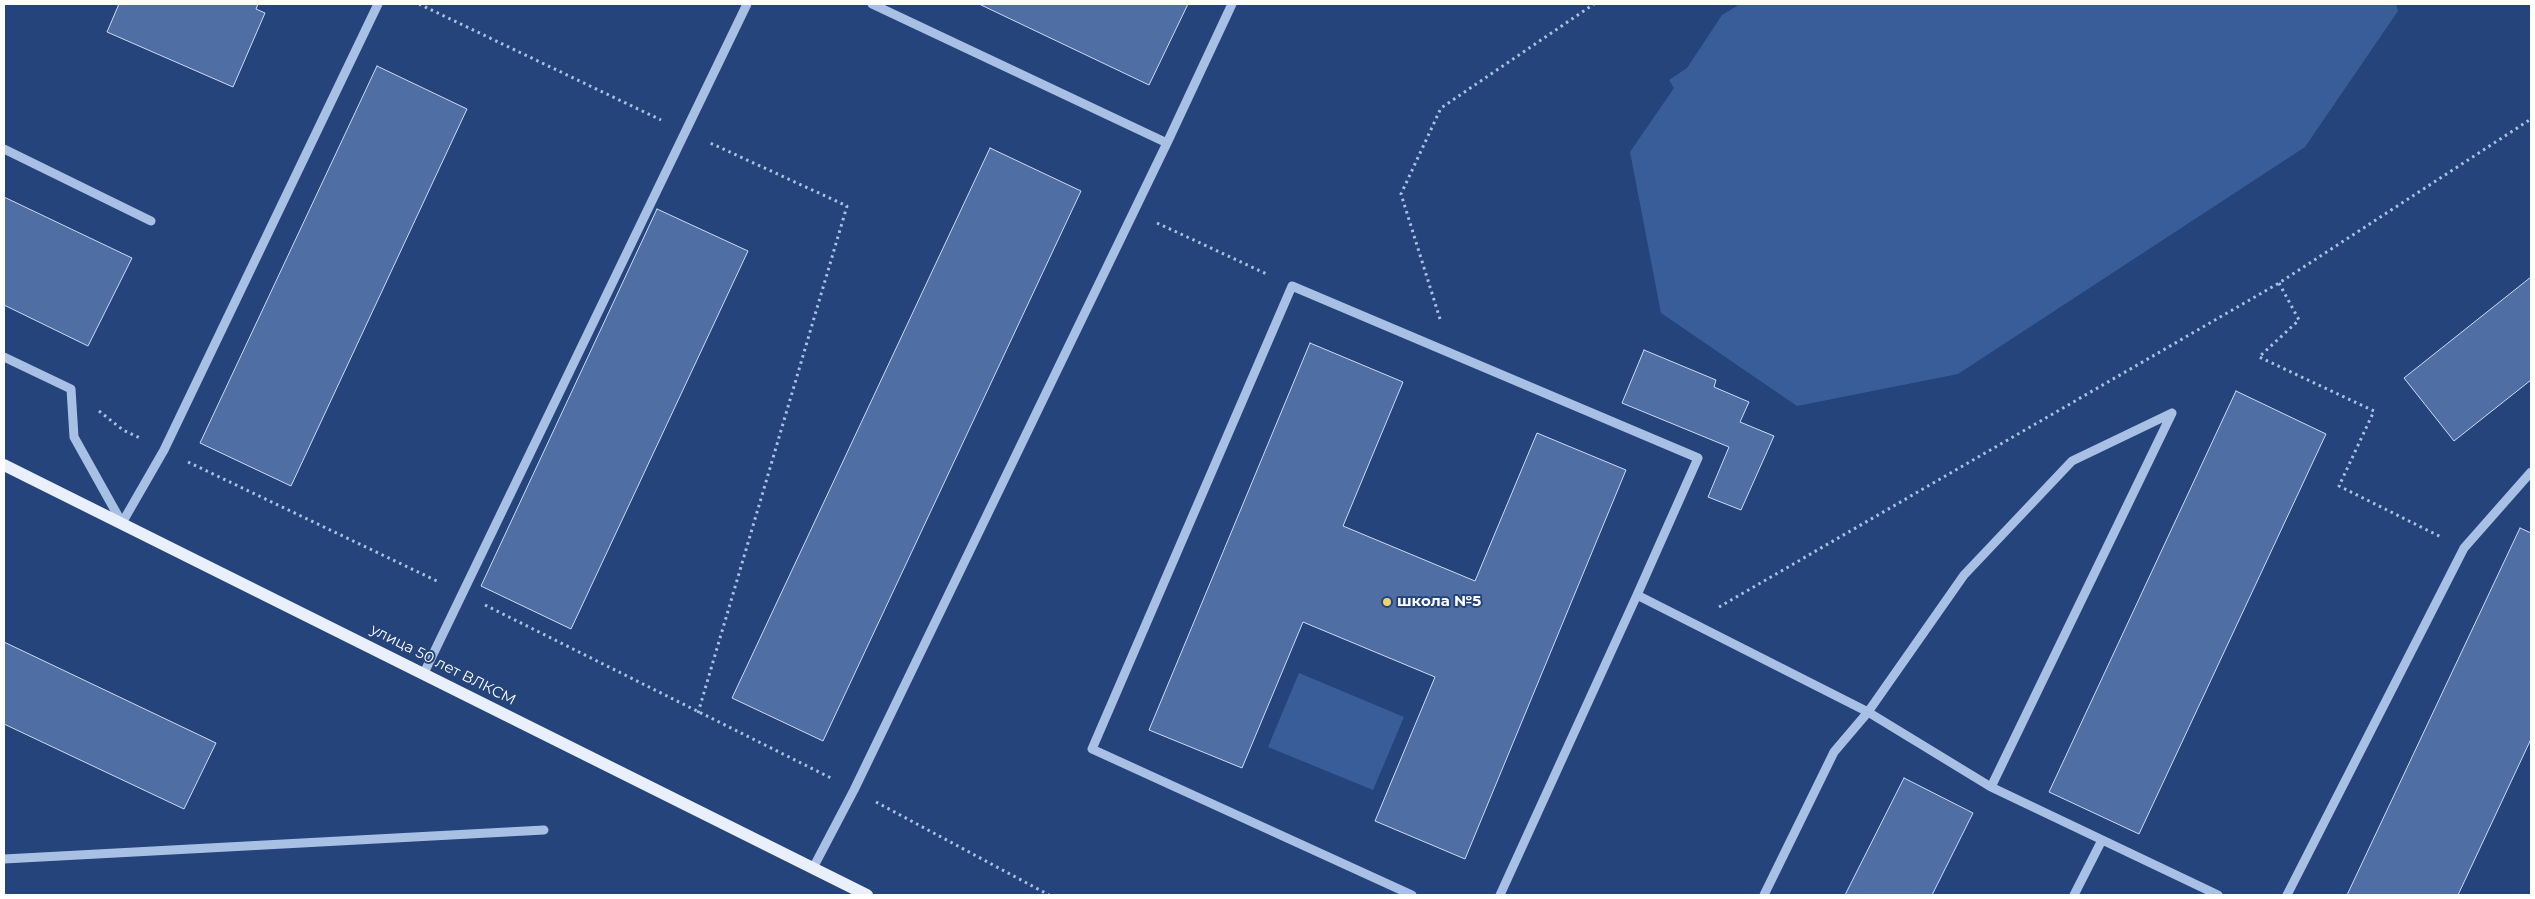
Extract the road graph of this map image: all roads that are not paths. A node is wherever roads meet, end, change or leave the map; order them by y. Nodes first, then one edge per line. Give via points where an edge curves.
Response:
1 (378, 4) edge
2 (747, 4) edge
3 (872, 4) edge
4 (1232, 4) edge
5 (1167, 143) junction
6 (4, 149) edge
7 (151, 221) dead end
8 (4, 357) edge
9 (4, 465) edge
10 (2531, 472) edge
11 (122, 523) junction
12 (1637, 595) junction
13 (424, 673) junction
14 (1868, 712) junction
15 (1991, 787) junction
16 (544, 830) dead end
17 (2102, 840) junction
18 (4, 859) edge
19 (813, 868) junction
20 (867, 895) edge
21 (1412, 895) edge
22 (1500, 895) edge
23 (1764, 895) edge
24 (2074, 895) edge
25 (2218, 895) edge
26 (2287, 895) edge

1 - 11 lane via 164,450
2 - 13 lane
3 - 5 lane
4 - 5 lane
5 - 19 lane via 854,790
6 - 7 lane
8 - 11 lane via 71,389 74,437
9 - 11 main road, улица 50 лет ВЛКСМ
10 - 26 lane via 2464,548
11 - 13 main road, улица 50 лет ВЛКСМ
12 - 14 lane
12 - 21 lane via 1698,458 1292,286 1092,749
12 - 22 lane
13 - 19 main road, улица 50 лет ВЛКСМ
14 - 15 lane
14 - 15 lane via 1964,575 2072,461 2172,413
14 - 23 lane via 1834,752
15 - 17 lane
16 - 18 lane
17 - 24 lane
17 - 25 lane
19 - 20 main road, улица 50 лет ВЛКСМ

